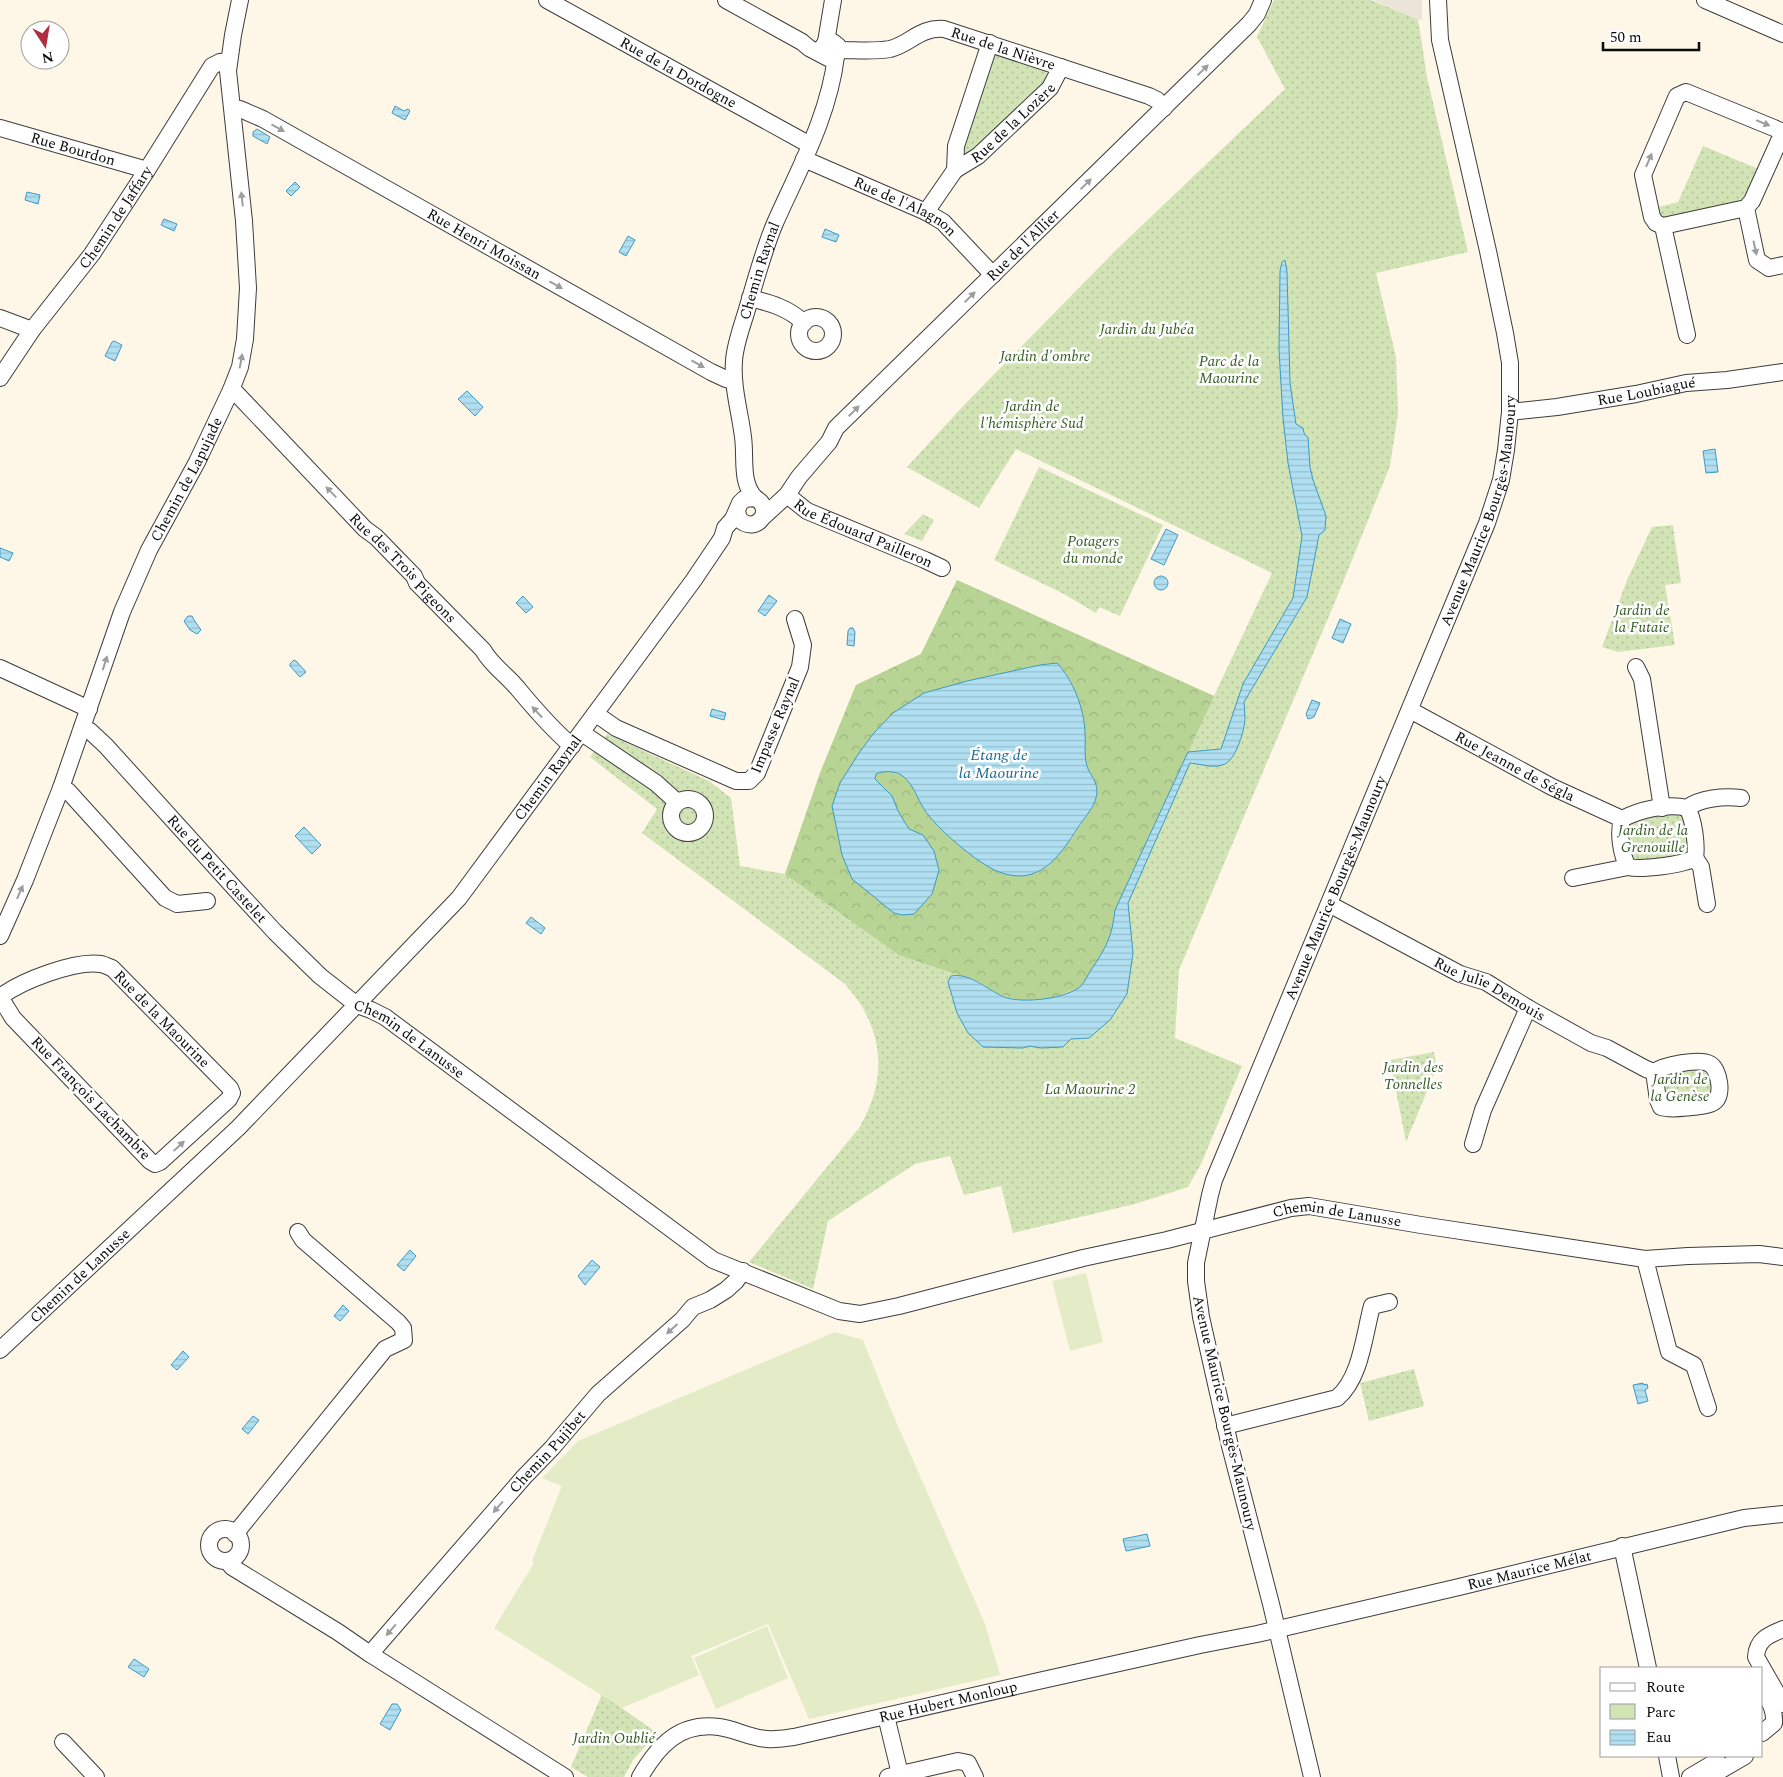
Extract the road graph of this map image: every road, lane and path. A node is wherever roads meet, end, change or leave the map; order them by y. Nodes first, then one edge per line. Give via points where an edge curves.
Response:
1 (240, 0) edge
2 (547, 0) edge
3 (726, 0) edge
4 (1263, 0) edge
5 (1438, 0) edge
6 (1705, 0) edge
7 (832, 8) edge
8 (1783, 34) edge
9 (990, 43) junction
10 (830, 50) junction
11 (229, 61) junction
12 (1061, 67) junction
13 (1164, 108) junction
14 (233, 109) junction
15 (0, 128) edge
16 (1783, 132) edge
17 (807, 152) junction
18 (148, 170) junction
19 (955, 170) junction
20 (1746, 208) junction
21 (926, 212) junction
22 (1660, 224) junction
23 (1783, 265) edge
24 (993, 274) junction
25 (750, 298) junction
26 (0, 318) edge
27 (804, 323) dead end
28 (32, 330) junction
29 (1687, 335) dead end
30 (1783, 372) edge
31 (0, 378) edge
32 (734, 381) junction
33 (232, 390) junction
34 (1510, 412) junction
35 (787, 495) junction
36 (750, 509) junction
37 (942, 568) dead end
38 (795, 619) dead end
39 (1636, 667) dead end
40 (0, 668) edge
41 (89, 710) junction
42 (1410, 710) junction
43 (596, 714) junction
44 (82, 728) junction
45 (577, 739) junction
46 (61, 788) junction
47 (1741, 798) dead end
48 (677, 802) dead end
49 (1662, 808) junction
50 (1687, 808) junction
51 (1622, 819) junction
52 (1695, 858) junction
53 (1628, 867) junction
54 (1573, 878) dead end
55 (208, 901) dead end
56 (1329, 904) junction
57 (1707, 904) dead end
58 (0, 936) edge
59 (0, 997) edge
60 (357, 1005) junction
61 (1528, 1008) junction
62 (1654, 1072) dead end
63 (232, 1093) joint
64 (1472, 1144) dead end
65 (298, 1232) dead end
66 (1201, 1232) junction
67 (1783, 1257) edge
68 (1645, 1259) junction
69 (742, 1271) junction
70 (1389, 1302) dead end
71 (0, 1350) edge
72 (1708, 1408) dead end
73 (1225, 1426) junction
74 (1783, 1514) edge
75 (235, 1534) junction
76 (1622, 1546) junction
77 (226, 1561) junction
78 (1783, 1619) edge
79 (1783, 1629) edge
80 (1277, 1630) junction
81 (370, 1654) junction
82 (1648, 1667) edge
83 (1750, 1667) edge
84 (1762, 1667) edge
85 (1763, 1669) edge
86 (1763, 1690) edge
87 (1783, 1704) edge
88 (886, 1716) junction
89 (1783, 1727) edge
90 (1763, 1732) edge
91 (63, 1742) dead end
92 (1763, 1745) edge
93 (1667, 1757) edge
94 (1723, 1757) edge
95 (1743, 1757) edge
96 (894, 1776) edge
97 (96, 1777) edge
98 (565, 1777) edge
99 (640, 1777) edge
100 (975, 1777) edge
101 (1312, 1777) edge
102 (1671, 1777) edge
103 (1690, 1777) edge
104 (1709, 1777) edge

1 - 11 street, Chemin de Lapujade
2 - 17 street, Rue de la Dordogne
3 - 10 street, Rue de la Nièvre via 802,42
13 -> 4 street, Rue de l'Allier via 1249,24
5 - 34 street, Avenue Maurice Bourgès-Maunoury via 1440,40 1505,333 1510,363
6 - 8 street
7 - 10 street, Chemin Raynal
9 - 10 street, Rue de la Nièvre via 934,28 892,48
9 - 12 street, Rue de la Nièvre
9 - 19 street, Rue de la Lozère via 956,146
10 - 17 street, Chemin Raynal via 835,71 822,120
11 - 14 street, Chemin de Lapujade
11 - 18 street, Chemin de Jaffary via 212,66
12 - 13 street, Rue de la Nièvre via 1149,96
12 - 19 street, Rue de la Lozère via 1050,88 978,156
24 -> 13 street, Rue de l'Allier
14 -> 32 street, Rue Henri Moissan via 263,119 710,372
33 -> 14 street, Chemin de Lapujade via 242,358 248,288
15 - 18 street, Rue Bourdon
16 - 20 street
22 -> 16 street via 1652,217 1643,175 1677,96 1686,92
17 - 21 street, Rue de l'Alagnon
17 - 25 street, Chemin Raynal via 774,226
18 - 28 street, Chemin de Jaffary via 92,254
19 - 21 street, Rue de la Lozère
20 - 22 street
20 -> 23 street via 1757,260 1769,268
21 - 24 street, Rue de l'Alagnon via 942,222
22 - 29 street
35 -> 24 street, Rue de l'Allier via 836,428
25 - 27 street via 780,307
25 - 32 street, Chemin Raynal via 734,360
26 - 28 street
28 - 31 street, Chemin de Jaffary
30 - 34 street, Rue Loubiagué via 1686,383 1636,394
32 - 36 street, Chemin Raynal
41 -> 33 street, Chemin de Lapujade via 122,612 149,550
45 -> 33 street, Rue des Trois Pigeons via 543,718 395,556
34 - 42 street, Avenue Maurice Bourgès-Maunoury via 1501,480 1492,512
35 - 36 street, Rue de l'Allier
35 - 37 street, Rue Édouard Pailleron via 807,511
36 - 43 street, Chemin Raynal via 725,528 722,538 693,581
38 - 43 street, Impasse Raynal via 803,646 800,667 757,773 749,781 736,781 616,728
39 - 49 street via 1642,679
40 - 41 street
41 - 44 street, Chemin de Lapujade
42 - 51 street, Rue Jeanne de Ségla via 1552,787
42 - 56 street, Avenue Maurice Bourgès-Maunoury
43 - 45 street, Chemin Raynal
44 - 46 street, Chemin de Lapujade
44 - 60 street, Rue du Petit Castelet via 106,746 281,938 320,976
45 - 48 street, Rue des Trois Pigeons via 656,783
45 - 60 street, Chemin Raynal via 459,898
46 - 55 street via 68,791 165,898 177,904
58 -> 46 street, Chemin de Lapujade
47 - 50 street via 1696,802
49 - 50 street
49 - 51 street
50 - 52 street
51 - 53 street via 1624,860
52 - 53 street via 1677,864 1637,869
52 - 57 street via 1701,866
53 - 54 street
56 - 61 street, Rue Julie Demouis via 1460,974 1486,982
56 - 66 street, Avenue Maurice Bourgès-Maunoury via 1214,1180
59 - 63 street, Rue de la Maourine via 11,988 54,972 101,964 112,968
59 -> 63 street, Rue François Lachambre via 13,1018 155,1164
60 - 69 street, Chemin de Lanusse via 385,1017 713,1260
60 - 71 street, Chemin de Lanusse via 238,1128
61 - 62 street, Rue Julie Demouis via 1591,1043
61 - 64 street via 1483,1110
65 - 75 street via 303,1240 398,1322 403,1328 404,1340 385,1349
66 - 68 street, Chemin de Lanusse via 1309,1206
66 - 69 street, Chemin de Lanusse via 1083,1258 899,1306 851,1324 835,1319 798,1295
66 - 73 street, Avenue Maurice Bourgès-Maunoury via 1196,1281
67 - 68 street, Chemin de Lanusse via 1759,1254
68 - 72 street via 1670,1352 1694,1365
69 -> 81 street, Chemin Pujibet via 726,1290 693,1307 598,1394
70 - 73 street via 1372,1306 1356,1372 1345,1392 1337,1398
73 - 80 street, Avenue Maurice Bourgès-Maunoury
74 - 76 street, Rue Maurice Mélat via 1744,1518
75 - 77 street via 240,1542 239,1553
75 - 77 street via 220,1530 210,1541 213,1556
76 - 80 street, Rue Maurice Mélat
76 - 82 street
77 - 81 street
78 - 83 street via 1760,1628 1751,1637 1746,1646
79 - 84 street via 1760,1642 1756,1657
80 - 88 street, Rue Hubert Monloup
80 - 101 street, Avenue Maurice Bourgès-Maunoury
81 - 98 street
85 - 87 street
86 - 90 street via 1775,1714 1774,1723
88 - 96 street
88 - 99 street, Rue Hubert Monloup via 794,1737 768,1739 719,1727 700,1727 665,1742
89 - 92 street via 1774,1739
91 - 97 street
93 - 102 street
94 - 103 street
95 - 104 street
96 - 100 street via 958,1761 968,1763

